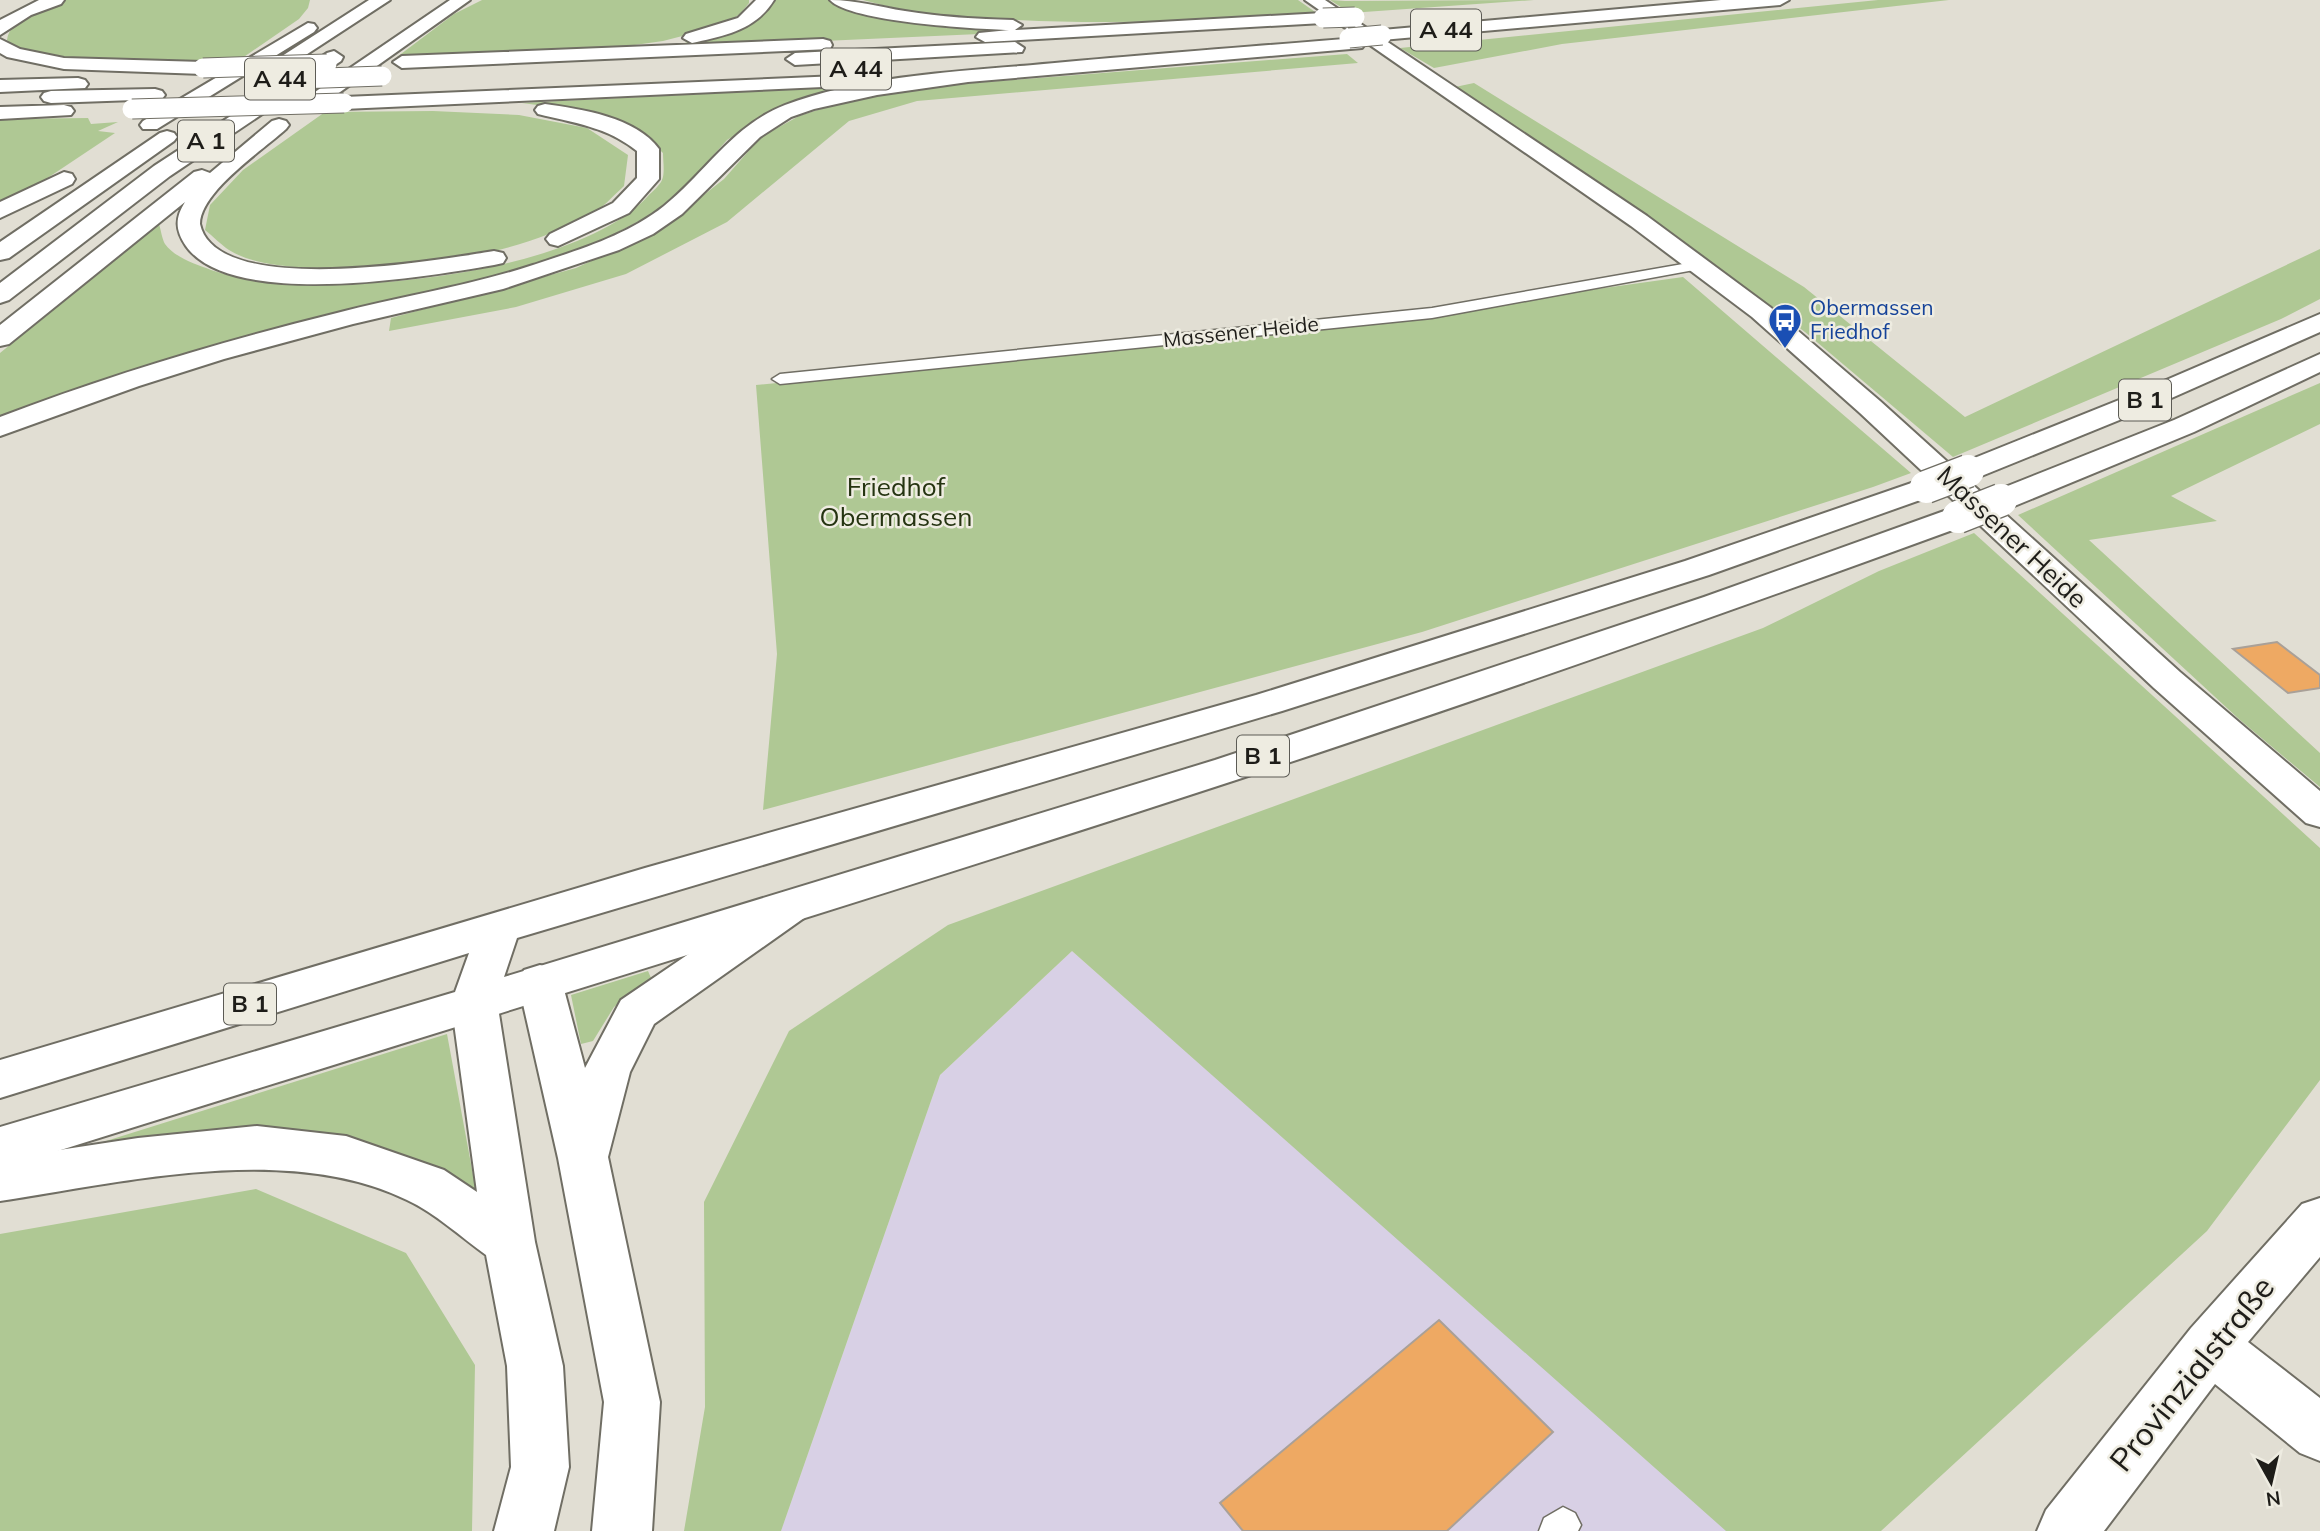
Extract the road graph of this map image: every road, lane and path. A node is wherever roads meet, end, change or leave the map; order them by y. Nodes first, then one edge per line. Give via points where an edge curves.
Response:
1 (55, 0) edge
2 (355, 0) edge
3 (382, 0) edge
4 (461, 0) edge
5 (471, 0) edge
6 (765, 0) edge
7 (839, 0) edge
8 (1652, 0) edge
9 (1780, 0) edge
10 (1600, 5) junction
11 (314, 8) dead end
12 (1434, 12) dead end
13 (433, 18) junction
14 (1335, 25) edge
15 (1155, 27) junction
16 (1372, 27) junction
17 (0, 30) edge
18 (0, 45) edge
19 (346, 50) dead end
20 (260, 56) junction
21 (518, 59) junction
22 (1091, 65) junction
23 (203, 68) junction
24 (0, 75) edge
25 (0, 86) edge
26 (0, 98) edge
27 (344, 103) junction
28 (0, 113) edge
29 (279, 125) junction
30 (133, 135) dead end
31 (0, 211) edge
32 (0, 224) edge
33 (542, 245) dead end
34 (520, 251) dead end
35 (0, 253) edge
36 (1700, 265) junction
37 (0, 295) edge
38 (2320, 322) edge
39 (0, 338) edge
40 (2320, 362) edge
41 (780, 379) dead end
42 (0, 427) edge
43 (2320, 813) edge
44 (789, 907) junction
45 (499, 928) junction
46 (540, 982) junction
47 (474, 1002) junction
48 (0, 1079) edge
49 (0, 1148) edge
50 (583, 1158) junction
51 (0, 1180) edge
52 (2320, 1220) edge
53 (509, 1242) junction
54 (2210, 1346) junction
55 (2320, 1433) edge
56 (524, 1531) edge
57 (622, 1531) edge
58 (2067, 1531) edge

1 - 17 main road via 6,22
2 - 20 main road
3 - 35 main road, A 1 via 159,142
4 - 13 main road
5 - 13 main road
6 - 21 main road via 756,14 736,24 672,43
7 - 15 main road via 941,21
8 - 10 main road
9 - 16 main road via 1511,25
10 - 12 main road
10 - 16 main road, A 44
11 - 20 main road
13 - 29 main road
14 - 15 main road
14 - 16 main road
14 - 16 main road, A 44
14 - 22 main road
14 - 25 main road, A 44, bridge via 901,54 382,76
14 - 26 main road, A 44 via 835,70 364,90
14 - 36 main road, Massener Heide
15 - 21 main road
18 - 23 main road via 48,62
19 - 37 main road, A 1 via 162,170
20 - 30 main road
21 - 23 main road, bridge
22 - 27 main road via 831,82
22 - 42 main road via 864,91 785,112 724,156 673,210 594,250 536,272 219,350 86,393
23 - 24 main road
27 - 28 main road, bridge
27 - 33 main road via 570,113 614,126 648,149 648,179 621,208
29 - 34 main road via 200,196 188,218 192,240 205,252 228,264 265,272 362,277
29 - 39 main road via 207,173
31 - 32 main road via 70,175
36 - 41 lane, Massener Heide via 1432,313
36 - 43 main road, Massener Heide via 1811,354 2167,680
38 - 45 main road, B 1, bridge via 1968,471 1697,568 1282,699
40 - 44 main road, B 1, bridge via 2184,426 1736,600 1476,688
44 - 46 main road, B 1
44 - 50 main road via 637,1012 606,1072
45 - 46 main road
45 - 47 main road
45 - 48 main road, B 1
46 - 47 main road, B 1
46 - 50 main road
47 - 49 main road, B 1
47 - 53 main road
50 - 57 main road via 632,1402
51 - 53 main road via 257,1147 346,1157 426,1185
52 - 54 main road, Provinzialstraße
53 - 56 main road via 535,1366 540,1467
54 - 55 main road
54 - 58 main road, Provinzialstraße

